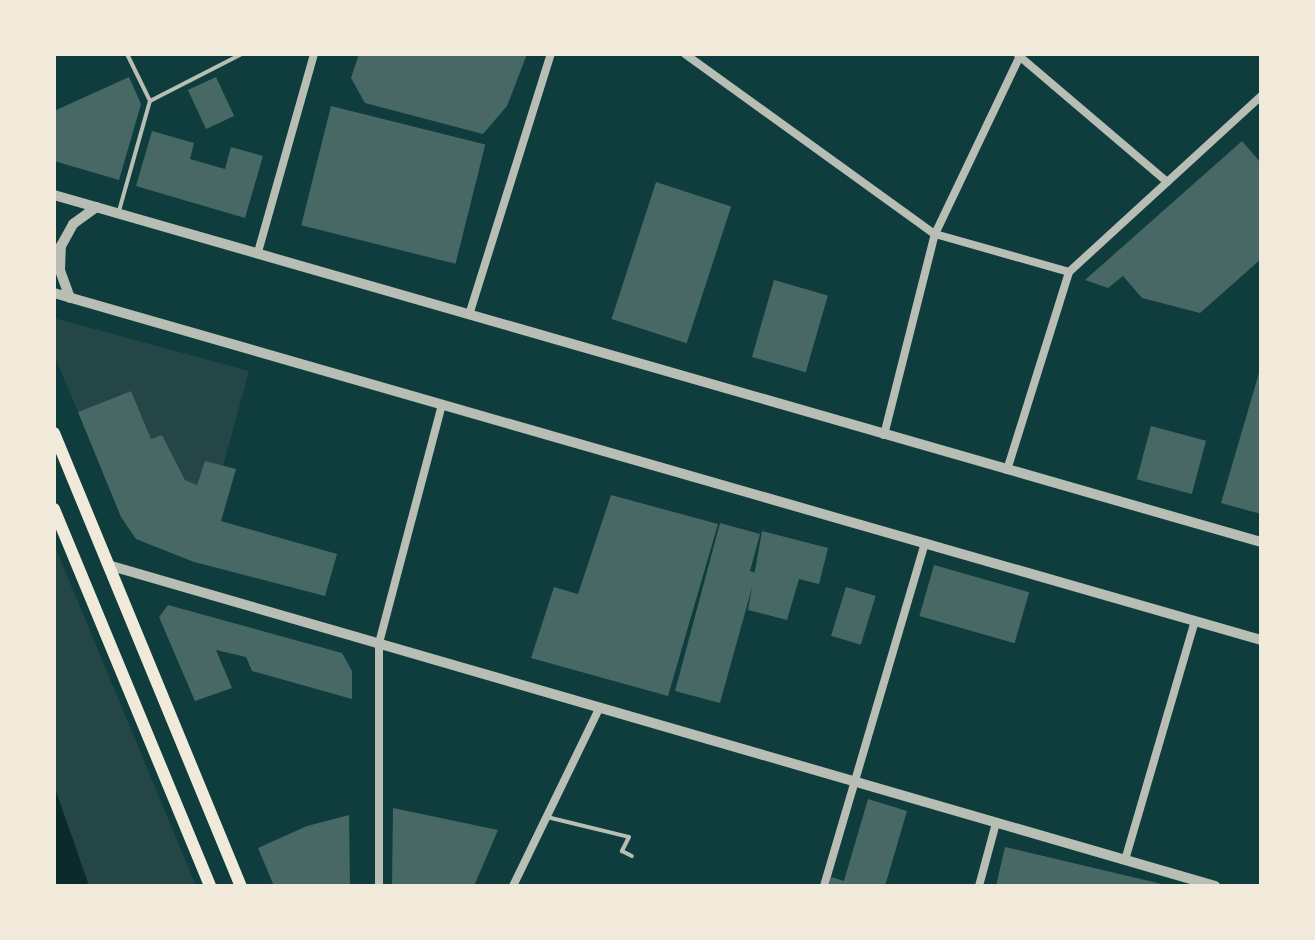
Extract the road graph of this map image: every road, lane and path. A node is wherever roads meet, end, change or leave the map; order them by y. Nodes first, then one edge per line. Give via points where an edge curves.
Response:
1 (127, 54) edge
2 (242, 54) edge
3 (314, 54) edge
4 (551, 54) edge
5 (685, 54) edge
6 (1019, 55) edge
7 (1261, 96) edge
8 (150, 101) junction
9 (1167, 182) junction
10 (54, 195) edge
11 (96, 207) junction
12 (118, 214) junction
13 (935, 234) junction
14 (258, 252) junction
15 (1069, 272) junction
16 (54, 293) edge
17 (70, 298) junction
18 (469, 315) junction
19 (442, 404) junction
20 (54, 433) edge
21 (884, 435) junction
22 (1007, 470) junction
23 (54, 509) edge
24 (1261, 542) edge
25 (925, 543) junction
26 (108, 565) junction
27 (1195, 621) junction
28 (1261, 640) edge
29 (379, 643) junction
30 (599, 709) junction
31 (854, 783) junction
32 (547, 817) junction
33 (996, 823) junction
34 (632, 856) dead end
35 (1125, 860) junction
36 (210, 886) edge
37 (241, 886) edge
38 (379, 886) edge
39 (513, 886) edge
40 (824, 886) edge
41 (979, 886) edge
42 (1215, 886) edge

1 - 8 lane
2 - 8 lane
3 - 14 street
4 - 18 street
5 - 13 street
6 - 9 street
6 - 13 street
7 - 9 street
8 - 12 lane
9 - 15 street
10 - 11 street
11 - 12 street
11 - 17 street via 73,224 61,246 60,270
12 - 14 street
13 - 15 street
13 - 21 street
14 - 18 street
15 - 22 street
16 - 17 street
17 - 19 street
18 - 21 street
19 - 25 street
19 - 29 street
20 - 26 main road
21 - 22 street
22 - 24 street
23 - 36 main road
25 - 27 street
25 - 31 street
26 - 29 street
26 - 37 main road
27 - 28 street
27 - 35 street
29 - 30 street
29 - 38 street
30 - 31 street
30 - 32 street
31 - 33 street
31 - 40 street
32 - 34 lane via 629,837 622,851
32 - 39 street
33 - 35 street
33 - 41 street
35 - 42 street

